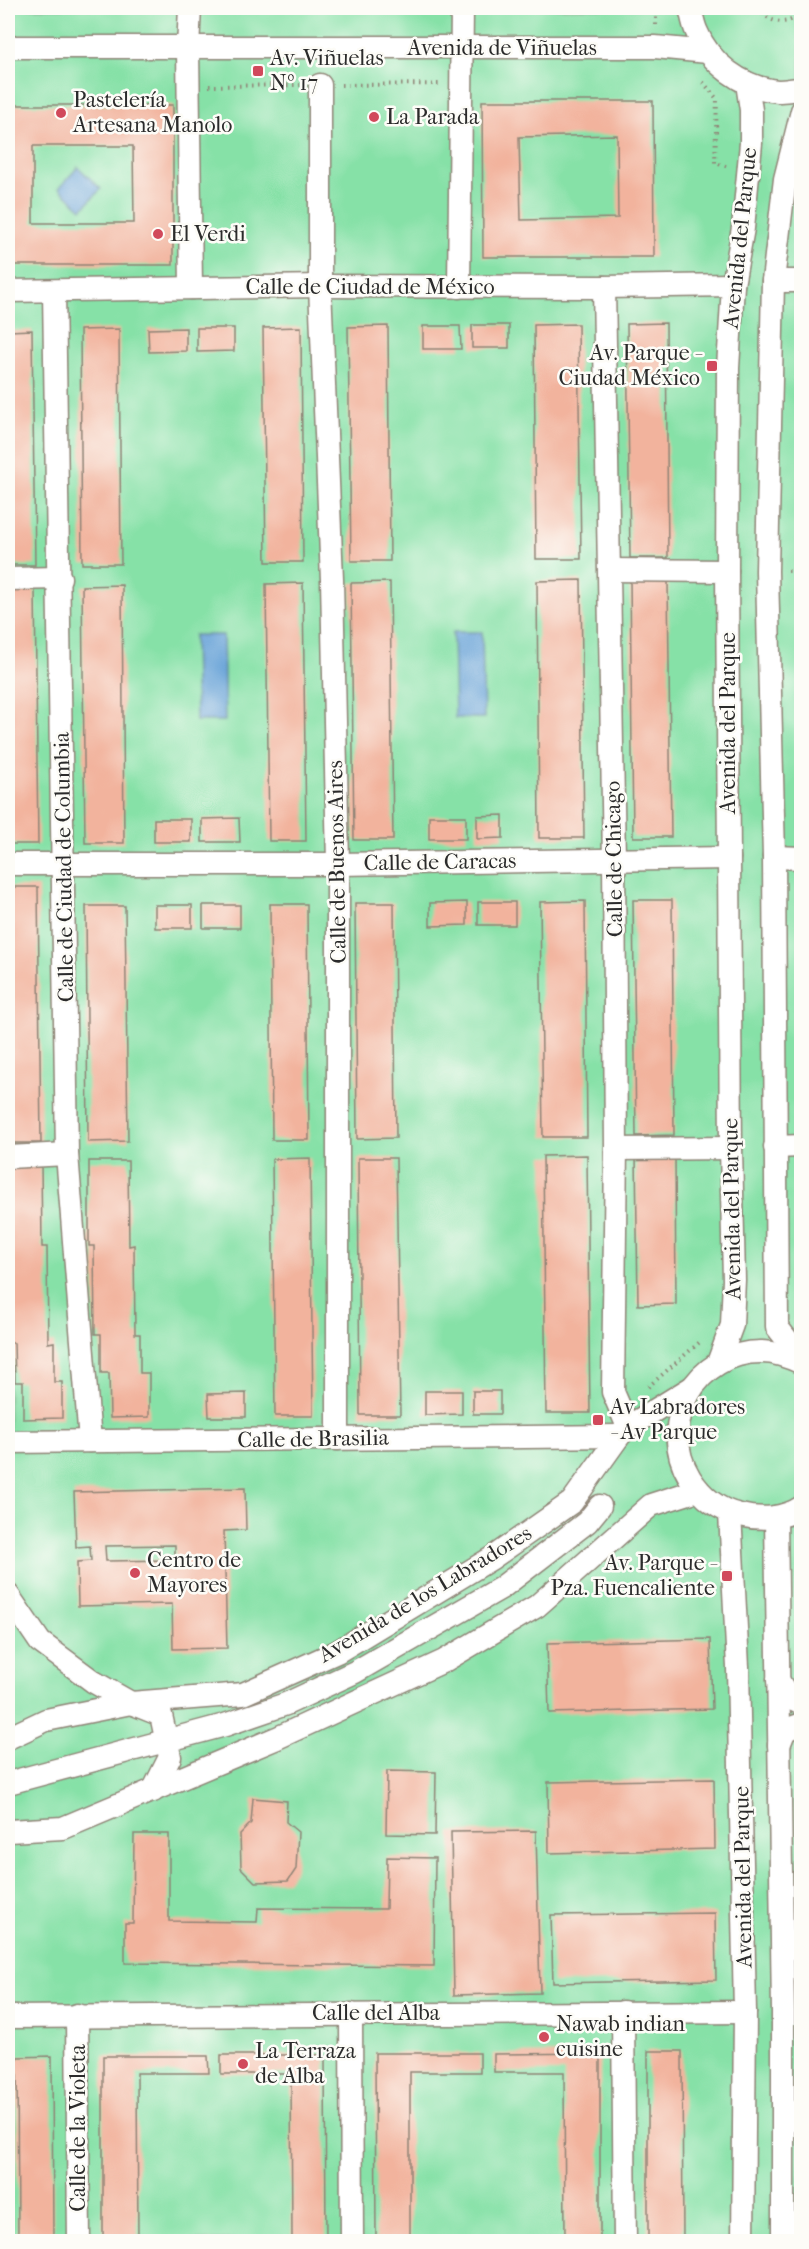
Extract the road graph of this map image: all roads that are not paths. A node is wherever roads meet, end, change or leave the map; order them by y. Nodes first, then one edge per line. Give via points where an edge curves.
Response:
1 (190, 8) edge
2 (462, 8) edge
3 (690, 8) edge
4 (8, 47) edge
5 (188, 48) junction
6 (461, 48) junction
7 (708, 52) junction
8 (747, 83) junction
9 (320, 85) dead end
10 (801, 89) edge
11 (801, 111) edge
12 (773, 281) junction
13 (801, 281) edge
14 (733, 285) junction
15 (320, 286) junction
16 (459, 287) junction
17 (604, 287) junction
18 (191, 288) junction
19 (8, 291) edge
20 (54, 291) junction
21 (610, 570) junction
22 (727, 571) junction
23 (60, 578) junction
24 (8, 579) edge
25 (774, 857) junction
26 (729, 858) junction
27 (801, 858) edge
28 (614, 860) junction
29 (64, 863) junction
30 (8, 864) edge
31 (338, 864) junction
32 (801, 1146) edge
33 (775, 1147) junction
34 (731, 1148) junction
35 (616, 1149) junction
36 (68, 1154) junction
37 (8, 1157) edge
38 (801, 1361) edge
39 (718, 1363) junction
40 (691, 1388) junction
41 (623, 1432) junction
42 (338, 1439) junction
43 (90, 1441) junction
44 (8, 1442) edge
45 (698, 1490) junction
46 (600, 1506) dead end
47 (801, 1507) edge
48 (729, 1513) junction
49 (776, 1517) junction
50 (8, 1595) edge
51 (778, 1680) junction
52 (131, 1703) junction
53 (801, 1704) edge
54 (801, 1724) edge
55 (8, 1738) edge
56 (166, 1742) junction
57 (779, 1744) junction
58 (8, 1783) edge
59 (153, 1791) junction
60 (8, 1831) edge
61 (623, 2012) junction
62 (745, 2012) junction
63 (792, 2012) edge
64 (351, 2013) junction
65 (77, 2015) junction
66 (8, 2017) edge
67 (79, 2241) edge
68 (352, 2241) edge
69 (625, 2241) edge
70 (743, 2241) edge
71 (783, 2241) edge

1 - 5 street
2 - 6 street
3 - 7 street via 695,29
4 - 5 street, Avenida de Viñuelas
5 - 6 street, Avenida de Viñuelas
5 - 18 street
6 - 7 street, Avenida de Viñuelas via 656,47
6 - 16 street
7 - 8 street via 725,70
8 - 10 street via 778,91
8 - 14 street, Avenida del Parque via 751,143
9 - 15 street, Calle de Buenos Aires
11 - 12 street, Avenida del Parque via 785,179
12 - 13 street
12 - 25 street, Avenida del Parque via 767,571
14 - 17 street, Calle de Ciudad de México
14 - 22 street, Avenida del Parque via 728,368
15 - 16 street, Calle de Ciudad de México
15 - 18 street, Calle de Ciudad de México
15 - 31 street, Calle de Buenos Aires via 333,580
16 - 17 street, Calle de Ciudad de México
17 - 21 street, Calle de Chicago
18 - 20 street, Calle de Ciudad de México
19 - 20 street, Calle de Ciudad de México
20 - 23 street, Calle de Ciudad de Columbia
21 - 22 street
21 - 28 street, Calle de Chicago
22 - 26 street, Avenida del Parque
23 - 24 street
23 - 29 street, Calle de Ciudad de Columbia
25 - 27 street
25 - 33 street, Avenida del Parque
26 - 28 street, Calle de Caracas
26 - 34 street, Avenida del Parque
28 - 31 street, Calle de Caracas
28 - 35 street, Calle de Chicago
29 - 30 street, Calle de Caracas
29 - 31 street, Calle de Caracas
29 - 36 street, Calle de Ciudad de Columbia
31 - 42 street, Calle de Buenos Aires
32 - 33 street
33 - 38 street, Avenida del Parque via 777,1327
34 - 35 street
34 - 39 street, Avenida del Parque via 732,1325
35 - 41 street, Calle de Chicago via 613,1392
36 - 37 street
36 - 43 street, Calle de Ciudad de Columbia
38 - 39 street via 763,1352 740,1354
39 - 40 street
40 - 41 street, Avenida de los Labradores
40 - 45 street via 680,1413 677,1440 683,1467
41 - 42 street, Calle de Brasilia
41 - 52 street, Avenida de los Labradores via 572,1502 492,1558 337,1652 243,1694
42 - 43 street, Calle de Brasilia
43 - 44 street, Calle de Brasilia
45 - 48 street
45 - 59 street via 651,1505 537,1606 444,1661
46 - 56 street via 587,1522 501,1587 355,1672 286,1704
47 - 49 street
48 - 49 street
48 - 62 street, Avenida del Parque via 738,1667
49 - 51 street, Avenida del Parque
50 - 52 street via 40,1642 94,1682
51 - 53 street via 789,1698
51 - 57 street, Avenida del Parque
52 - 55 street, Avenida de los Labradores via 46,1720
52 - 56 street via 161,1715
54 - 57 street via 785,1730
56 - 58 street
56 - 59 street via 170,1757
57 - 63 street, Avenida del Parque
59 - 60 street via 63,1828
61 - 62 street, Calle del Alba
61 - 64 street, Calle del Alba
61 - 69 street
62 - 70 street, Avenida del Parque
63 - 71 street, Avenida del Parque
64 - 65 street, Calle del Alba
64 - 68 street
65 - 66 street, Calle del Alba
65 - 67 street, Calle de la Violeta

